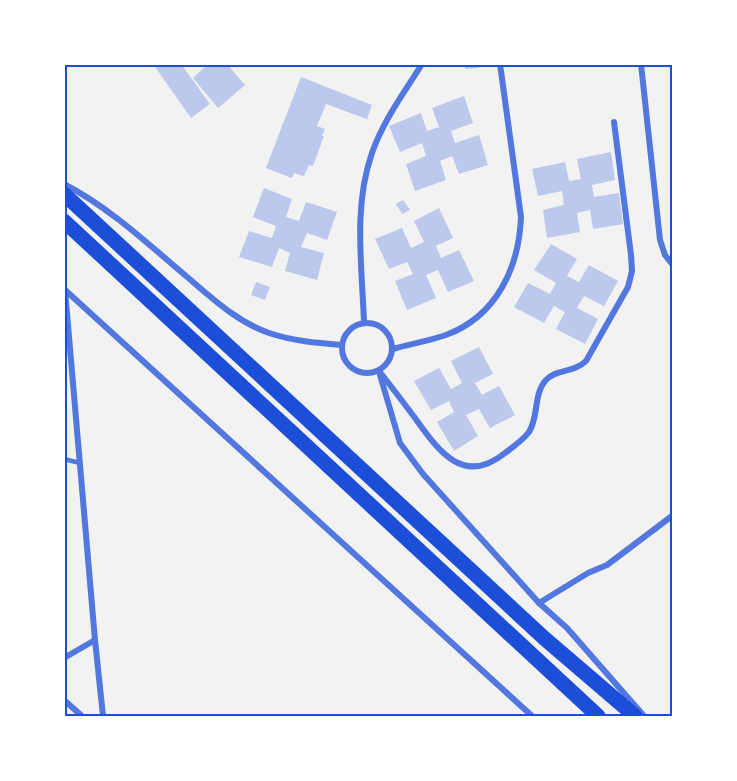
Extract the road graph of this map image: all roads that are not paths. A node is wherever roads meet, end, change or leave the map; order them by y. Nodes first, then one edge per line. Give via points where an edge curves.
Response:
1 (422, 64) edge
2 (500, 64) edge
3 (641, 64) edge
4 (614, 122) dead end
5 (64, 184) edge
6 (64, 194) edge
7 (64, 221) edge
8 (672, 264) edge
9 (65, 288) edge
10 (364, 322) junction
11 (342, 345) junction
12 (67, 347) edge
13 (393, 349) junction
14 (379, 370) junction
15 (64, 459) edge
16 (80, 463) junction
17 (672, 516) edge
18 (539, 603) junction
19 (95, 640) junction
20 (64, 658) edge
21 (64, 700) edge
22 (82, 717) edge
23 (104, 717) edge
24 (532, 717) edge
25 (598, 717) edge
26 (635, 717) edge
27 (644, 717) edge

1 - 10 street via 385,123 364,179 360,208
2 - 13 street via 521,217 520,242 513,266 503,288 469,323 447,334
3 - 8 street via 660,240
4 - 14 street via 631,279 586,361 577,369 549,377 542,385 534,422 527,434 495,461 476,466 457,463 440,452
5 - 11 street via 129,227 219,304 251,325 287,339
6 - 26 highway via 544,638
7 - 25 highway
9 - 12 street
9 - 24 street
10 - 11 street via 349,330
10 - 13 street via 387,331
11 - 14 street via 343,357 354,370
12 - 16 street
13 - 14 street via 387,364
14 - 18 street via 400,443 451,508
15 - 16 lane
16 - 19 street
17 - 18 street via 608,565
18 - 27 street via 567,628
19 - 20 street
19 - 23 street
21 - 22 street

